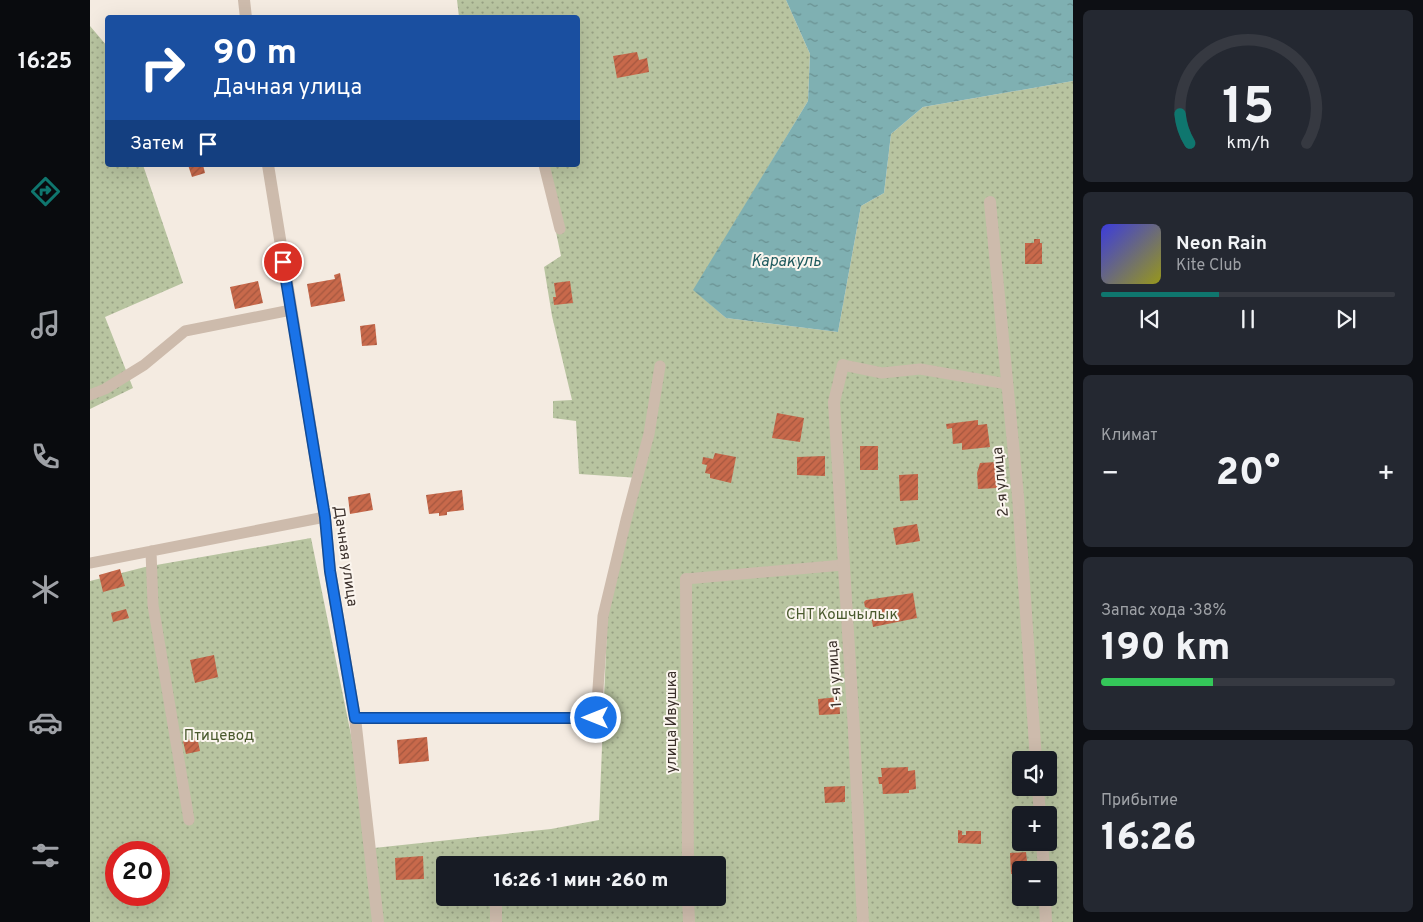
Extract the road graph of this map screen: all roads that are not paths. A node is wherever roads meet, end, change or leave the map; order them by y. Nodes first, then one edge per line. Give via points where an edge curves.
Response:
1 (244, 0) edge
2 (246, 15) edge
3 (268, 167) edge
4 (544, 167) edge
5 (990, 202) dead end
6 (560, 229) dead end
7 (291, 310) junction
8 (843, 365) joint
9 (660, 366) dead end
10 (1007, 384) junction
11 (90, 395) edge
12 (325, 517) junction
13 (151, 550) junction
14 (90, 563) edge
15 (843, 565) junction
16 (686, 579) joint
17 (355, 718) junction
18 (1035, 751) edge
19 (189, 820) dead end
20 (688, 856) edge
21 (496, 906) edge
22 (688, 906) edge
23 (1045, 906) edge
24 (378, 922) edge
25 (496, 922) edge
26 (688, 922) edge
27 (863, 922) edge
28 (1046, 922) edge

1 - 2 street
3 - 7 street, Дачная улица
4 - 6 lane
5 - 10 street, 2-я улица
7 - 11 lane via 184,331 144,366
7 - 12 street, Дачная улица
8 - 10 lane via 882,373 920,369
8 - 15 street, 1-я улица via 834,402
9 - 17 lane via 649,434 603,616 596,718
10 - 18 street, 2-я улица
12 - 13 lane
12 - 17 street, Дачная улица via 330,571
13 - 14 lane
13 - 19 lane via 153,605
15 - 16 lane
15 - 27 street, 1-я улица
16 - 20 street, улица Ивушка
17 - 24 street, Дачная улица
21 - 25 street
22 - 26 street
23 - 28 street

